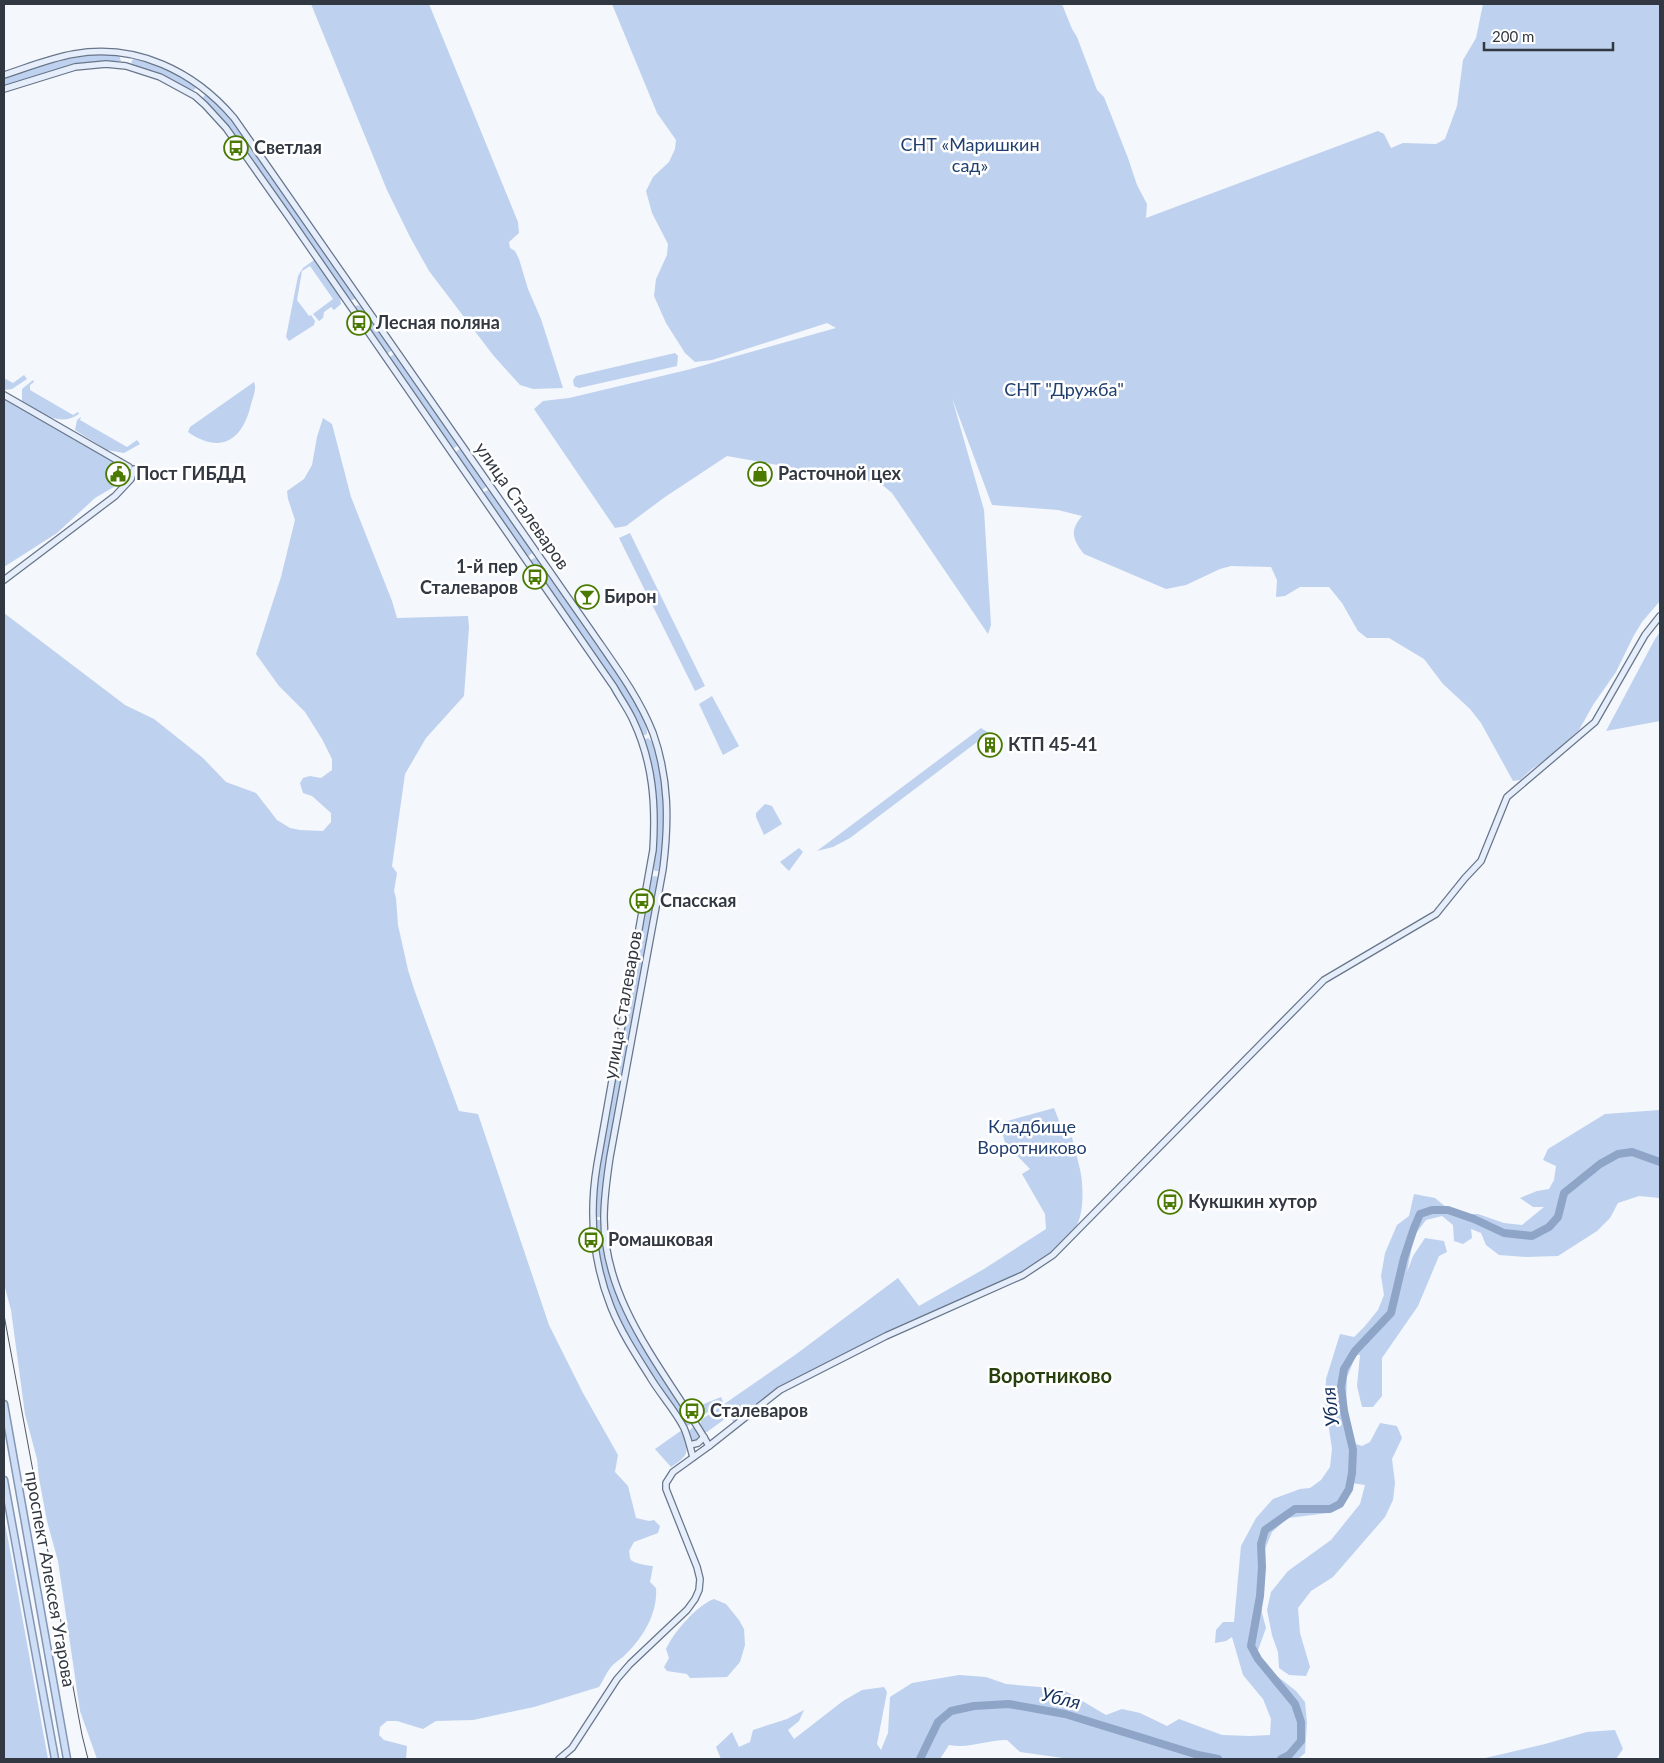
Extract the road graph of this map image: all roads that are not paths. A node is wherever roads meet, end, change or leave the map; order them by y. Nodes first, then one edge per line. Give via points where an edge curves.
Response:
1 (128, 54) junction
2 (126, 66) junction
3 (4, 75) edge
4 (203, 87) junction
5 (4, 88) edge
6 (196, 96) junction
7 (360, 298) junction
8 (349, 305) junction
9 (396, 350) junction
10 (385, 357) junction
11 (4, 395) edge
12 (490, 487) junction
13 (480, 494) junction
14 (536, 553) junction
15 (527, 560) junction
16 (4, 580) edge
17 (1660, 616) edge
18 (652, 733) junction
19 (641, 739) junction
20 (650, 873) junction
21 (662, 874) junction
22 (620, 1041) junction
23 (632, 1043) junction
24 (592, 1218) junction
25 (604, 1218) junction
26 (4, 1404) edge
27 (695, 1422) junction
28 (685, 1429) junction
29 (704, 1436) junction
30 (690, 1445) junction
31 (709, 1446) junction
32 (693, 1457) junction
33 (4, 1480) edge
34 (55, 1759) edge
35 (67, 1759) edge
36 (559, 1759) edge

1 - 2 main road
1 - 3 main road, улица Сталеваров via 73,54
1 - 4 main road, улица Сталеваров via 164,64
2 - 5 main road, улица Сталеваров via 74,67
2 - 6 main road, улица Сталеваров via 160,77
4 - 6 main road
4 - 7 main road, улица Сталеваров via 234,118
6 - 8 main road, улица Сталеваров via 226,128
7 - 8 main road
7 - 9 main road, улица Сталеваров
8 - 10 main road, улица Сталеваров
9 - 10 main road
9 - 12 main road, улица Сталеваров
10 - 13 main road, улица Сталеваров
11 - 16 main road via 132,468 131,479 115,496
12 - 13 main road
12 - 14 main road, улица Сталеваров
13 - 15 main road, улица Сталеваров
14 - 15 main road
14 - 18 main road, улица Сталеваров via 624,680
15 - 19 main road, улица Сталеваров via 614,687
17 - 31 main road via 1645,634 1595,722 1507,797 1481,861 1436,914 1324,980 1053,1255 1023,1276 886,1336 780,1390
18 - 19 main road
18 - 21 main road, улица Сталеваров via 666,789 667,841
19 - 20 main road, улица Сталеваров via 654,798
20 - 21 main road
20 - 22 main road, улица Сталеваров
21 - 23 main road, улица Сталеваров
22 - 23 main road
22 - 24 main road, улица Сталеваров via 595,1173
23 - 25 main road, улица Сталеваров via 610,1157
24 - 25 main road
24 - 28 main road, улица Сталеваров via 600,1270 612,1309 647,1374
25 - 27 main road, улица Сталеваров via 612,1268 624,1305 642,1341
26 - 35 main road, проспект Алексея Угарова
27 - 28 main road
27 - 29 main road, улица Сталеваров
28 - 30 main road, улица Сталеваров
29 - 30 main road via 698,1444
29 - 31 main road, улица Сталеваров
30 - 32 main road, улица Сталеваров
31 - 32 main road
32 - 36 main road via 668,1477 666,1489 697,1567 699,1590 687,1610 617,1679 572,1748
33 - 34 main road, проспект Алексея Угарова

